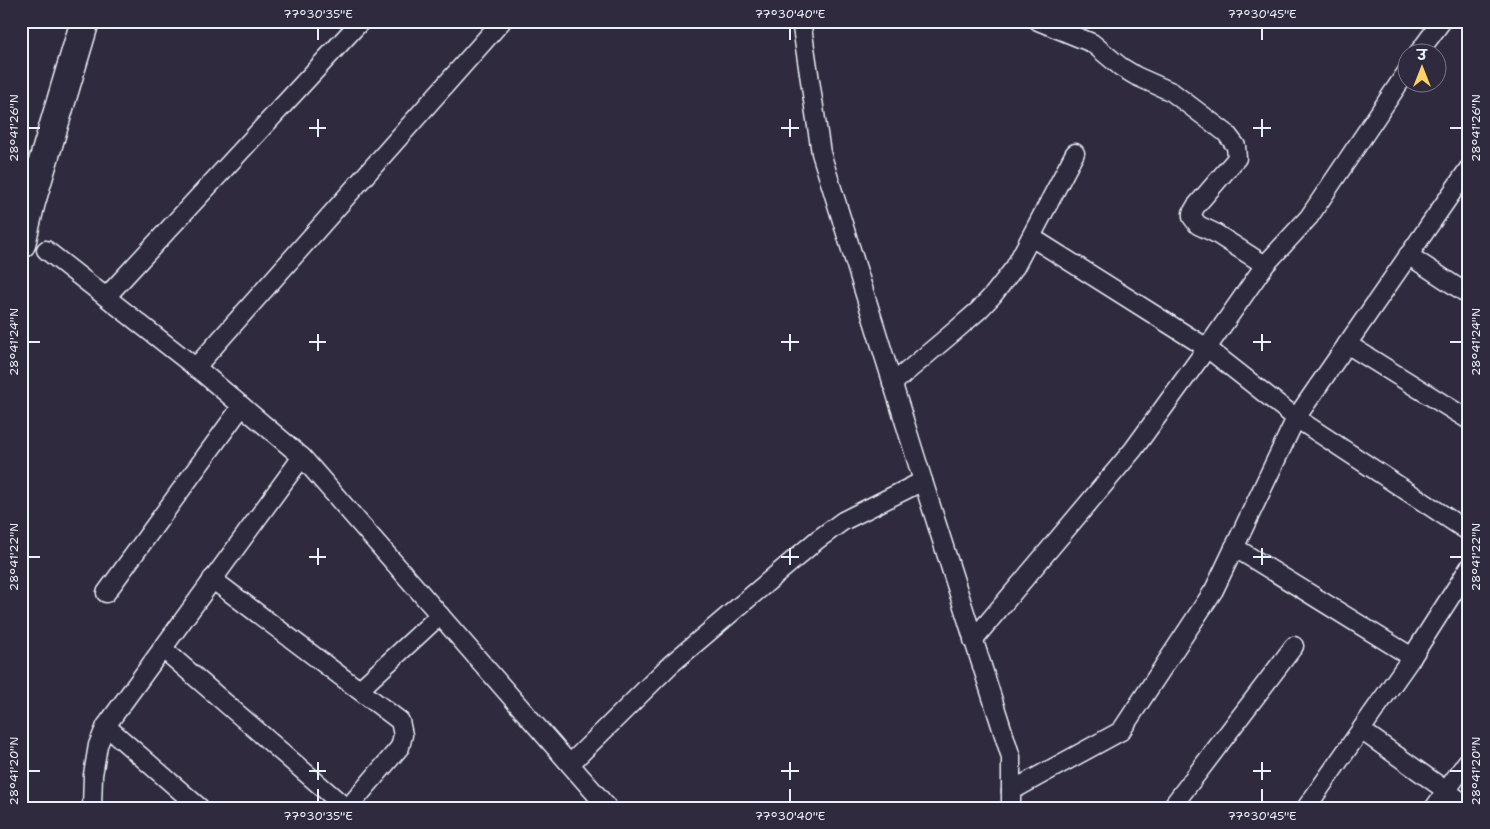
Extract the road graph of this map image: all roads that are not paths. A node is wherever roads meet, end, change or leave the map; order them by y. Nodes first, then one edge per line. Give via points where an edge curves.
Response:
1 (85, 21) edge
2 (361, 21) edge
3 (502, 21) edge
4 (801, 21) edge
5 (1038, 21) edge
6 (1442, 21) edge
7 (1426, 42) edge
8 (1398, 85) edge
9 (1075, 153) dead end
10 (1469, 168) edge
11 (1031, 237) junction
12 (34, 247) edge
13 (1408, 255) junction
14 (1265, 265) junction
15 (1469, 295) edge
16 (106, 297) junction
17 (1347, 344) junction
18 (1207, 348) junction
19 (195, 368) junction
20 (892, 384) junction
21 (242, 406) junction
22 (1296, 418) junction
23 (1469, 420) edge
24 (302, 457) junction
25 (922, 481) junction
26 (1469, 532) edge
27 (1234, 547) junction
28 (1467, 575) edge
29 (212, 579) junction
30 (106, 593) dead end
31 (440, 615) junction
32 (973, 640) junction
33 (1294, 646) dead end
34 (162, 648) junction
35 (1412, 657) junction
36 (359, 690) junction
37 (106, 726) junction
38 (1360, 730) junction
39 (1469, 758) edge
40 (570, 764) junction
41 (1446, 791) junction
42 (1011, 799) edge
43 (602, 805) edge
44 (1469, 807) edge
45 (92, 808) edge
46 (200, 808) edge
47 (347, 808) edge
48 (1171, 808) edge
49 (1306, 808) edge
50 (1434, 808) edge

1 - 12 highway via 31,202
2 - 16 street
3 - 19 street
4 - 20 street via 821,154
5 - 14 street via 1092,43 1121,67 1172,92 1226,133 1236,146 1237,158 1196,206 1192,217 1198,225
6 - 7 street
8 - 14 street via 1309,218
9 - 11 street
10 - 13 street
11 - 18 street
11 - 20 street via 1015,267 979,310
12 - 16 street
13 - 15 street
13 - 17 street
14 - 18 street
16 - 19 street
17 - 22 street
17 - 23 street
18 - 22 street
18 - 32 street via 1133,450
19 - 21 street
20 - 25 street
21 - 24 street
21 - 30 street
22 - 26 street
22 - 27 street
24 - 29 street
24 - 31 street
25 - 32 street
25 - 40 street via 843,521 817,540 670,665
27 - 35 street
27 - 42 street via 1214,590 1121,731
28 - 35 street
29 - 34 street
29 - 36 street
31 - 36 street
31 - 40 street
32 - 42 street via 1011,757
33 - 48 street
34 - 37 street
34 - 47 street
35 - 38 street
36 - 47 street via 400,721 403,735 400,747
37 - 45 street via 98,745
37 - 46 street
38 - 41 street
38 - 49 street
39 - 41 street
40 - 43 street
41 - 44 street
41 - 50 street

